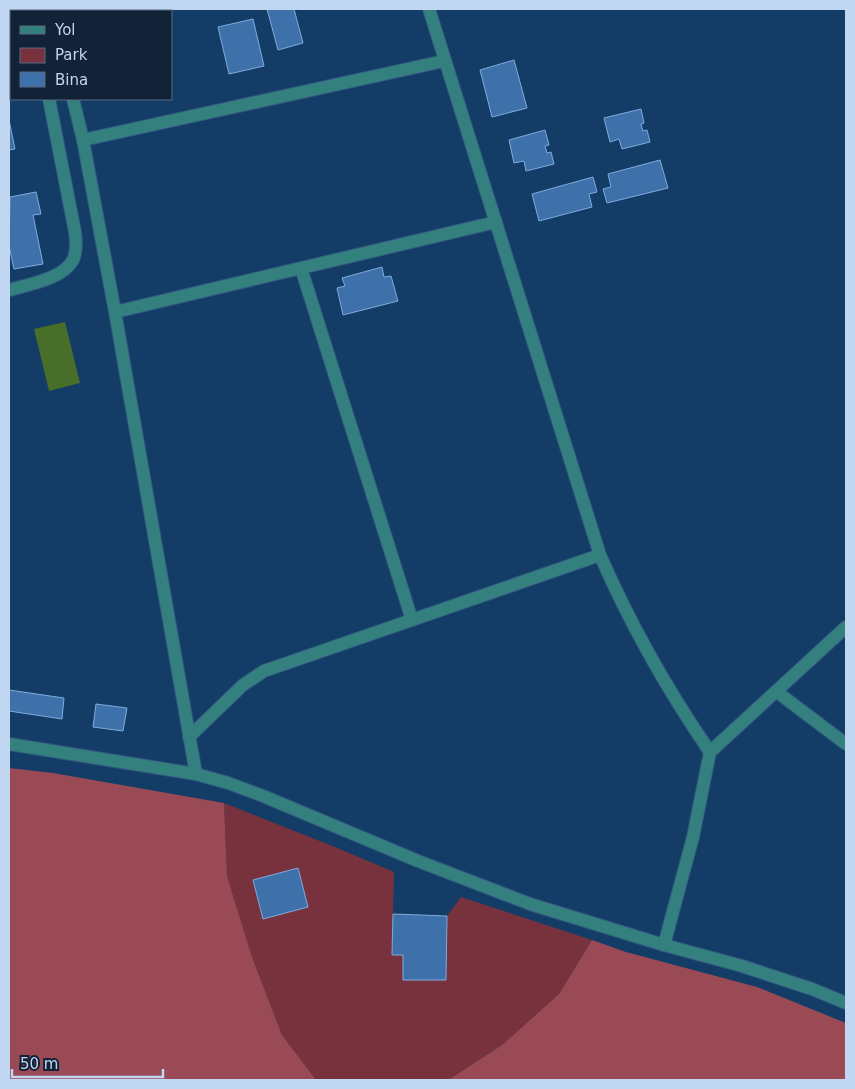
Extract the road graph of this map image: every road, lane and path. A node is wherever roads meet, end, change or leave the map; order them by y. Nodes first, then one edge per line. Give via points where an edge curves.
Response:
1 (429, 9) edge
2 (444, 61) junction
3 (49, 100) edge
4 (73, 100) edge
5 (83, 140) junction
6 (496, 222) junction
7 (301, 268) junction
8 (9, 290) edge
9 (115, 312) junction
10 (600, 555) junction
11 (412, 620) junction
12 (846, 627) edge
13 (777, 692) junction
14 (189, 737) junction
15 (9, 744) edge
16 (846, 744) edge
17 (710, 752) junction
18 (196, 774) junction
19 (664, 945) junction
20 (846, 1003) edge

1 - 2 street
2 - 5 street
2 - 6 street
3 - 8 street via 76,248 73,260 48,279
4 - 5 street
5 - 9 street
6 - 7 street
6 - 10 street
7 - 9 street
7 - 11 street
9 - 14 street
10 - 11 street
10 - 17 street via 619,600 654,666
11 - 14 street via 264,672 243,685
12 - 13 street
13 - 16 street
13 - 17 street
14 - 18 street
15 - 18 street
17 - 19 street via 693,837
18 - 19 street via 263,796 530,904
19 - 20 street via 742,966

